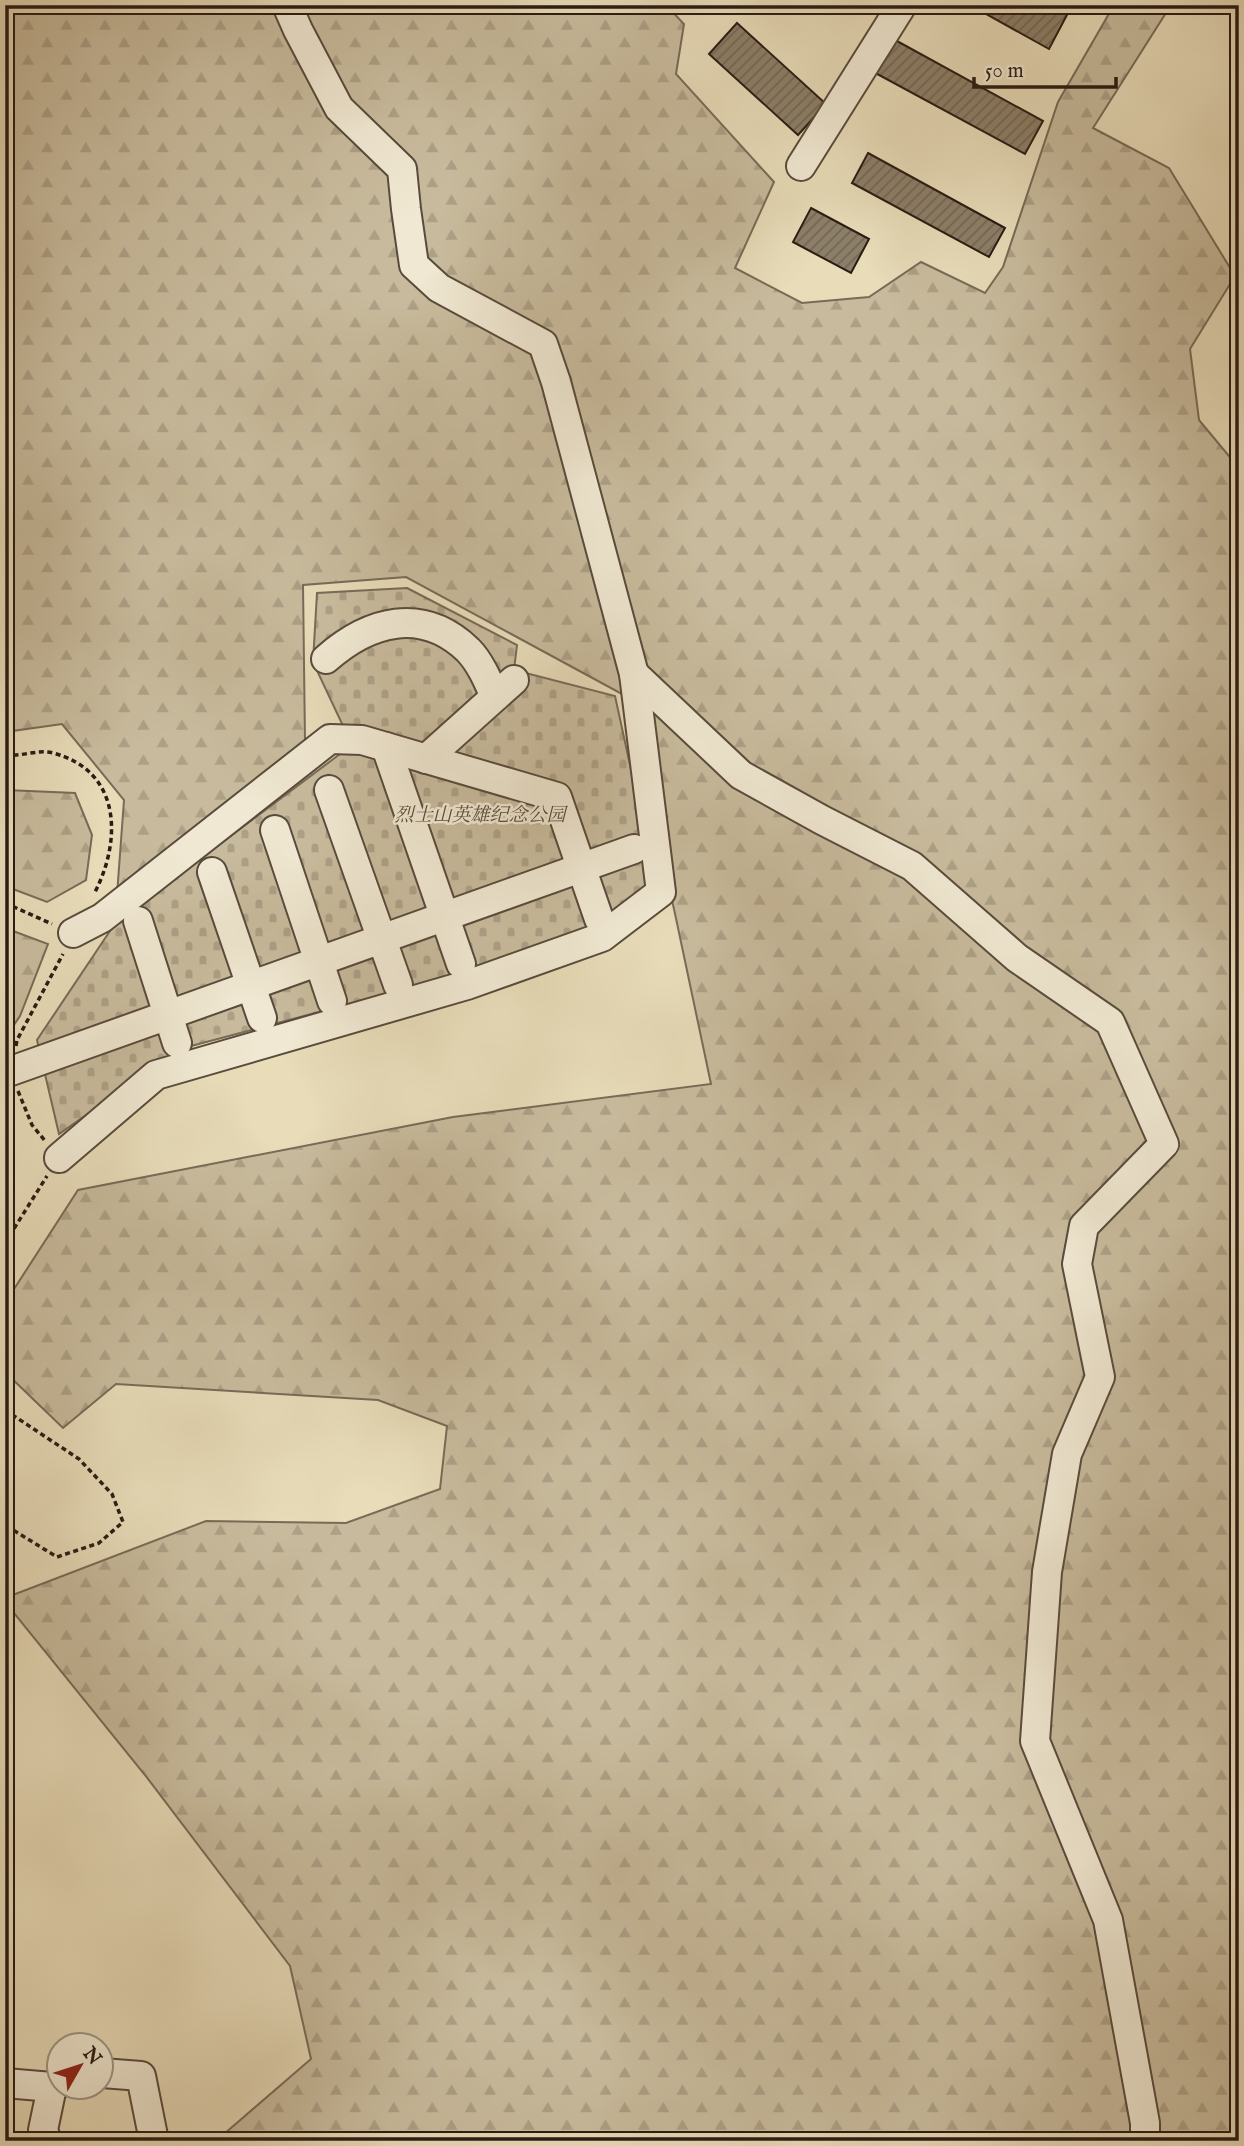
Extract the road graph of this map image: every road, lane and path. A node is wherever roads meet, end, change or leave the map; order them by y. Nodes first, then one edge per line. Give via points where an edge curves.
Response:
1 (288, 5) edge
2 (902, 5) edge
3 (801, 166) dead end
4 (326, 659) dead end
5 (634, 674) junction
6 (386, 747) junction
7 (5, 755) edge
8 (426, 759) junction
9 (329, 790) dead end
10 (275, 830) dead end
11 (634, 849) dead end
12 (582, 868) junction
13 (212, 872) dead end
14 (91, 899) dead end
15 (5, 903) edge
16 (445, 916) junction
17 (599, 919) dead end
18 (138, 921) dead end
19 (73, 933) junction
20 (382, 938) junction
21 (318, 960) junction
22 (461, 964) dead end
23 (251, 984) junction
24 (398, 985) dead end
25 (332, 1001) dead end
26 (167, 1014) junction
27 (262, 1018) dead end
28 (177, 1044) dead end
29 (10, 1071) junction
30 (59, 1158) junction
31 (5, 1243) edge
32 (5, 1410) edge
33 (5, 1525) edge
34 (116, 2074) edge
35 (5, 2083) edge
36 (46, 2085) edge
37 (52, 2100) edge
38 (47, 2141) edge
39 (154, 2141) edge
40 (1145, 2141) edge

1 - 5 street via 339,108 402,169 414,265 439,288 543,344
2 - 3 street
4 - 8 street via 345,642 367,632 419,622 469,650 482,671 505,688
5 - 30 street via 661,892 602,937 467,985 156,1074
5 - 40 street via 741,775 912,866 1017,958 1110,1022 1164,1144 1084,1226 1077,1264 1100,1377 1067,1454 1047,1572 1035,1741 1108,1920
6 - 8 street
6 - 16 street
6 - 19 street via 362,740 330,739 102,918
7 - 14 path via 50,751 71,758 92,775 108,799 113,832 103,877
8 - 12 street via 557,797
9 - 20 street
10 - 21 street
11 - 12 street
12 - 16 street
12 - 17 street
13 - 23 street
15 - 19 path
16 - 20 street
16 - 22 street
18 - 26 street
19 - 29 path via 17,1040
20 - 21 street
20 - 24 street
21 - 23 street
21 - 25 street
23 - 26 street
23 - 27 street
26 - 28 street
26 - 29 street
29 - 30 path via 32,1125
30 - 31 path
32 - 33 path via 79,1459 112,1494 123,1522 99,1543 57,1557
34 - 39 street via 141,2076
35 - 36 street
37 - 38 street via 43,2130

